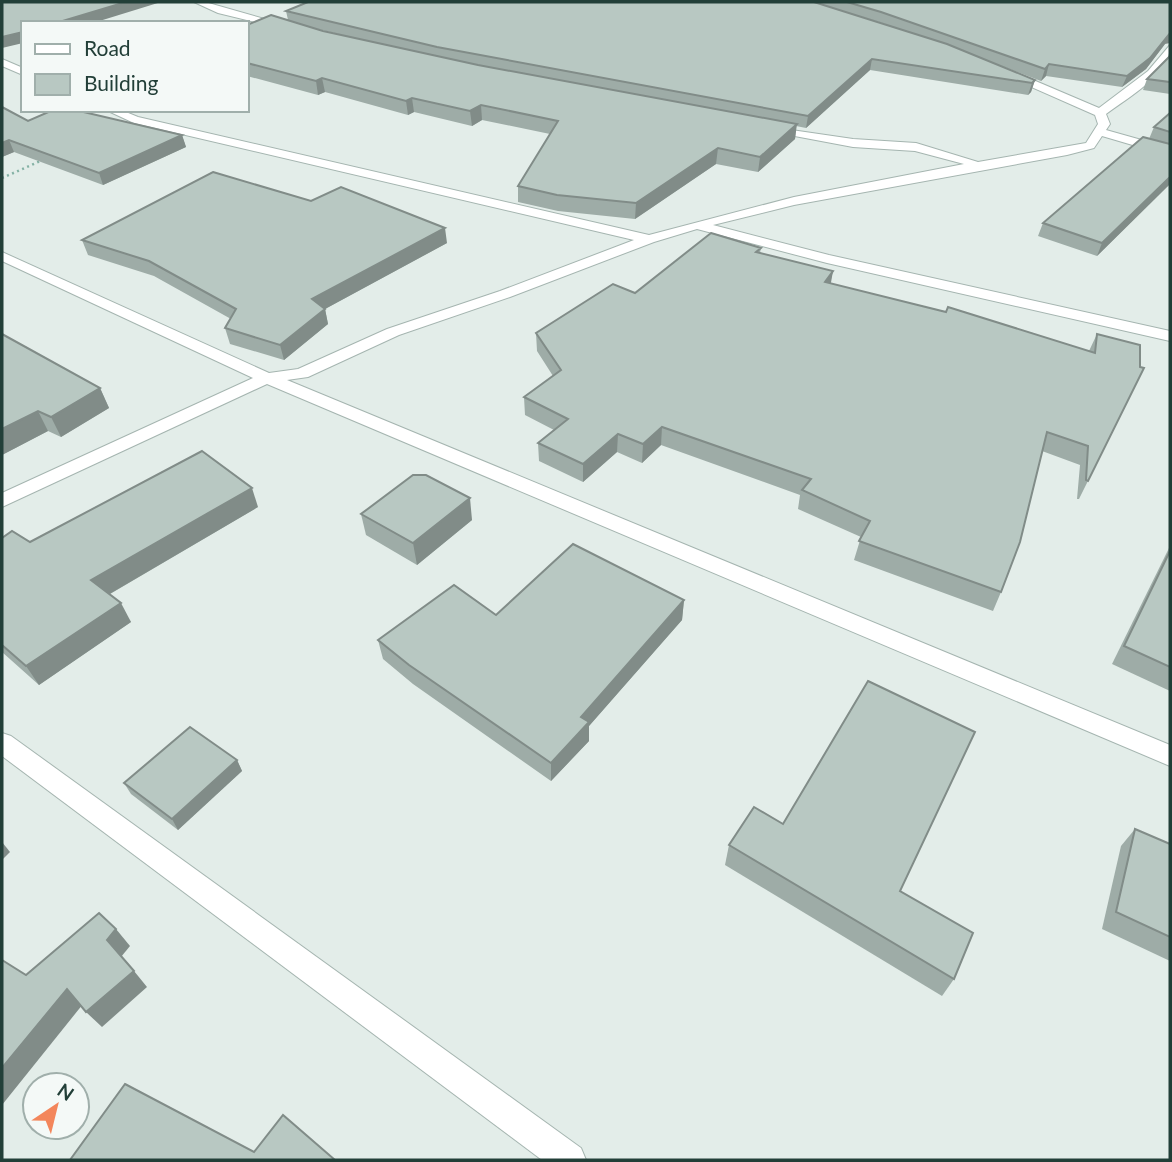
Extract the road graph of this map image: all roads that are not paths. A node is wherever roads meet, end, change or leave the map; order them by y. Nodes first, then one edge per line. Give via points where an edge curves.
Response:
1 (198, 2) edge
2 (305, 32) edge
3 (1170, 48) edge
4 (2, 62) edge
5 (997, 69) edge
6 (21, 71) edge
7 (116, 112) edge
8 (1100, 113) junction
9 (760, 127) edge
10 (1101, 131) junction
11 (1170, 152) edge
12 (979, 164) junction
13 (696, 225) junction
14 (649, 239) junction
15 (2, 256) edge
16 (1170, 336) edge
17 (267, 378) junction
18 (2, 501) edge
19 (2, 743) edge
20 (1170, 756) edge
21 (569, 1160) edge

1 - 2 street
3 - 8 street via 1152,73
4 - 6 street
5 - 8 street
7 - 14 street via 134,120
8 - 10 street
9 - 12 street via 853,143 916,147
10 - 11 street
10 - 12 street via 1090,145
12 - 13 street
13 - 14 street
13 - 16 street
14 - 17 street via 393,332 302,373
15 - 17 street
17 - 18 street
17 - 20 street
19 - 21 street

